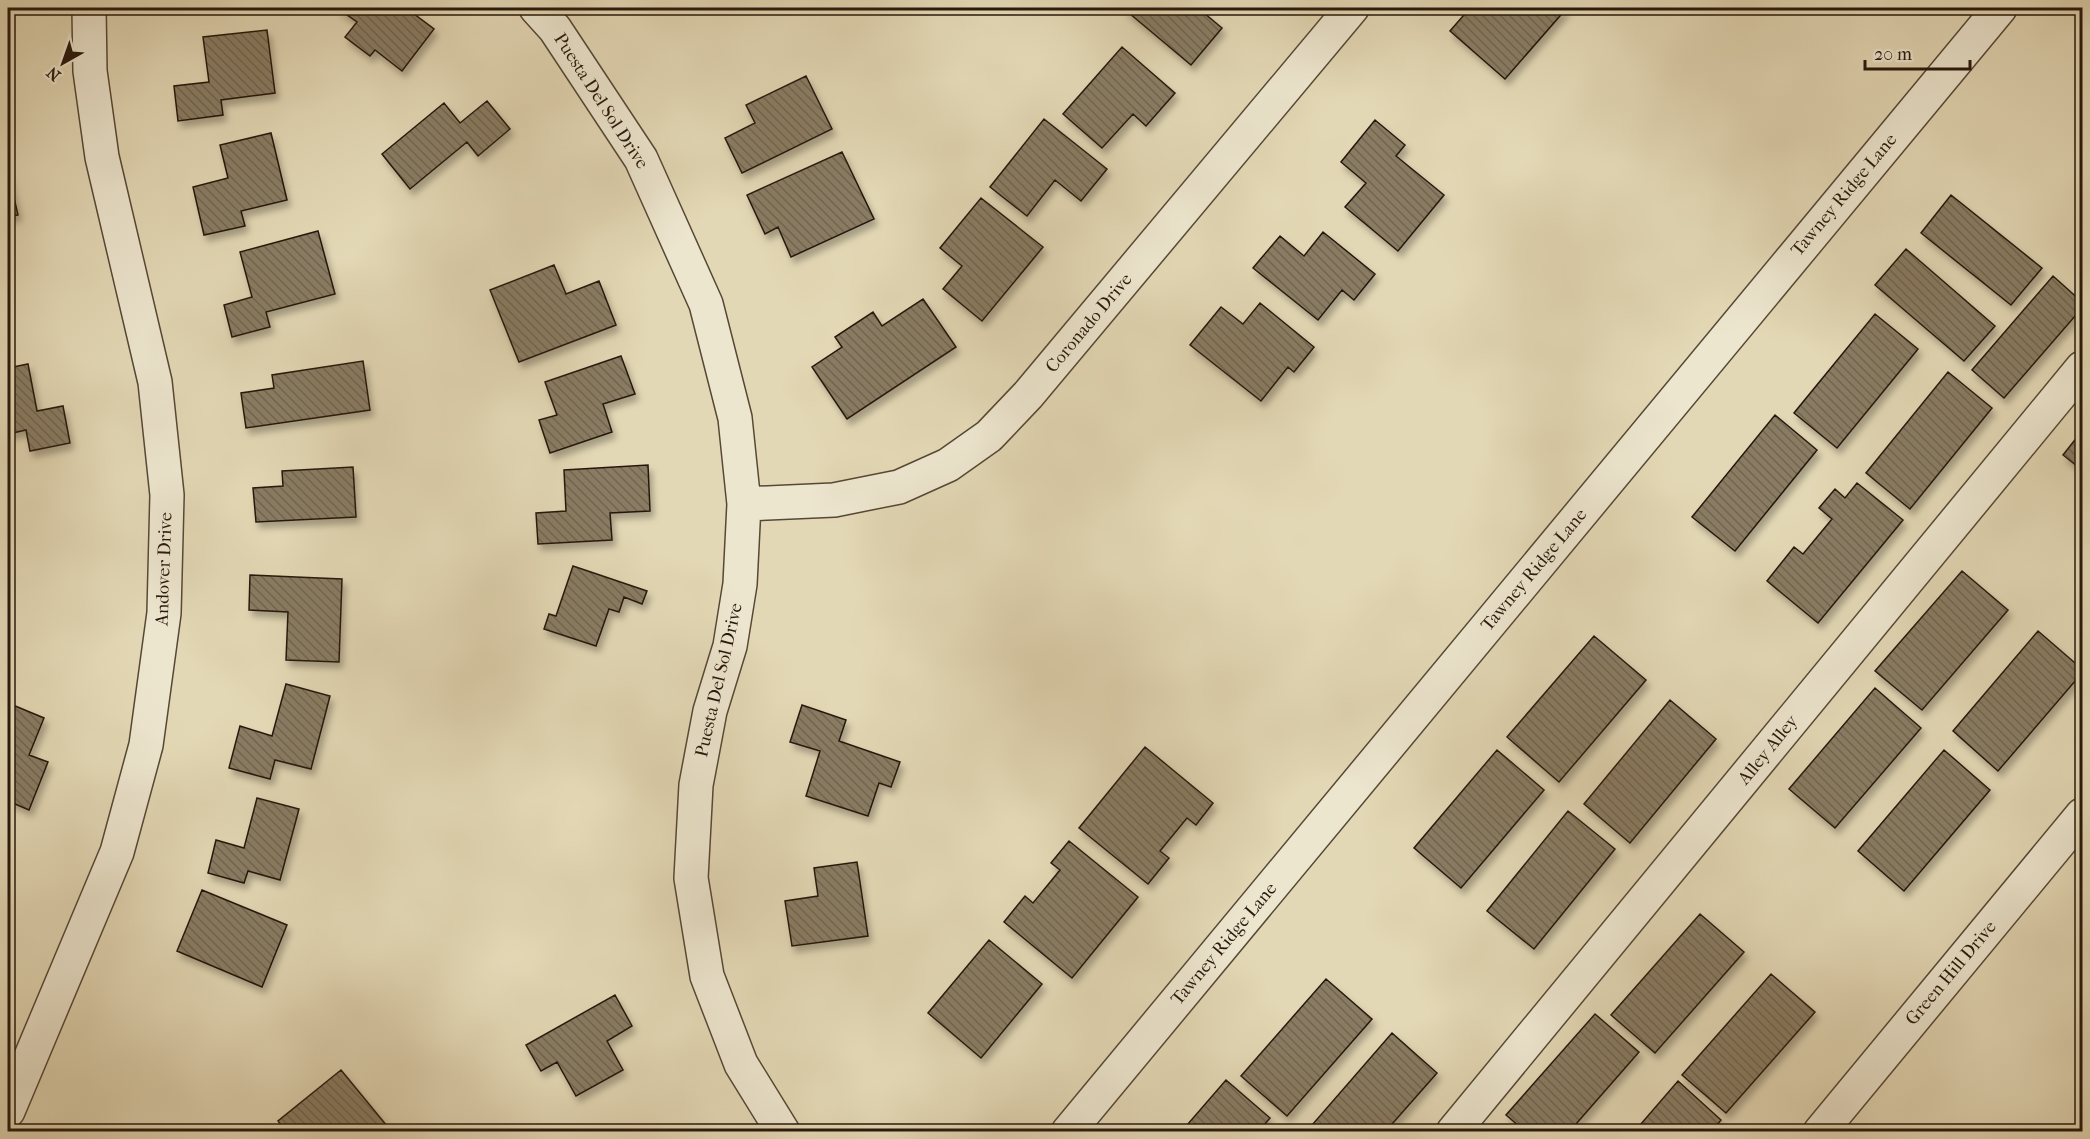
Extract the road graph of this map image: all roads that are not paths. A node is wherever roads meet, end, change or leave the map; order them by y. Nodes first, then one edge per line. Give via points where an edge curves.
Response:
1 (89, 8) edge
2 (536, 8) edge
3 (1352, 8) edge
4 (2000, 8) edge
5 (2082, 368) edge
6 (744, 504) junction
7 (2082, 815) edge
8 (8, 1111) edge
9 (783, 1131) edge
10 (1068, 1131) edge
11 (1453, 1131) edge
12 (1820, 1131) edge

1 - 8 street, Andover Drive via 90,71 102,157 154,382 167,495 164,613 147,745 117,852
2 - 6 street, Puesta Del Sol Drive via 555,28 641,159 706,304 735,418
3 - 6 street, Coronado Drive via 1036,386 989,436 948,465 899,487 834,500
4 - 10 street, Tawney Ridge Lane
5 - 11 street, Alley Alley
6 - 9 street, Puesta Del Sol Drive via 740,584 730,646 710,711 696,785 691,878 707,976 741,1064
7 - 12 street, Green Hill Drive

